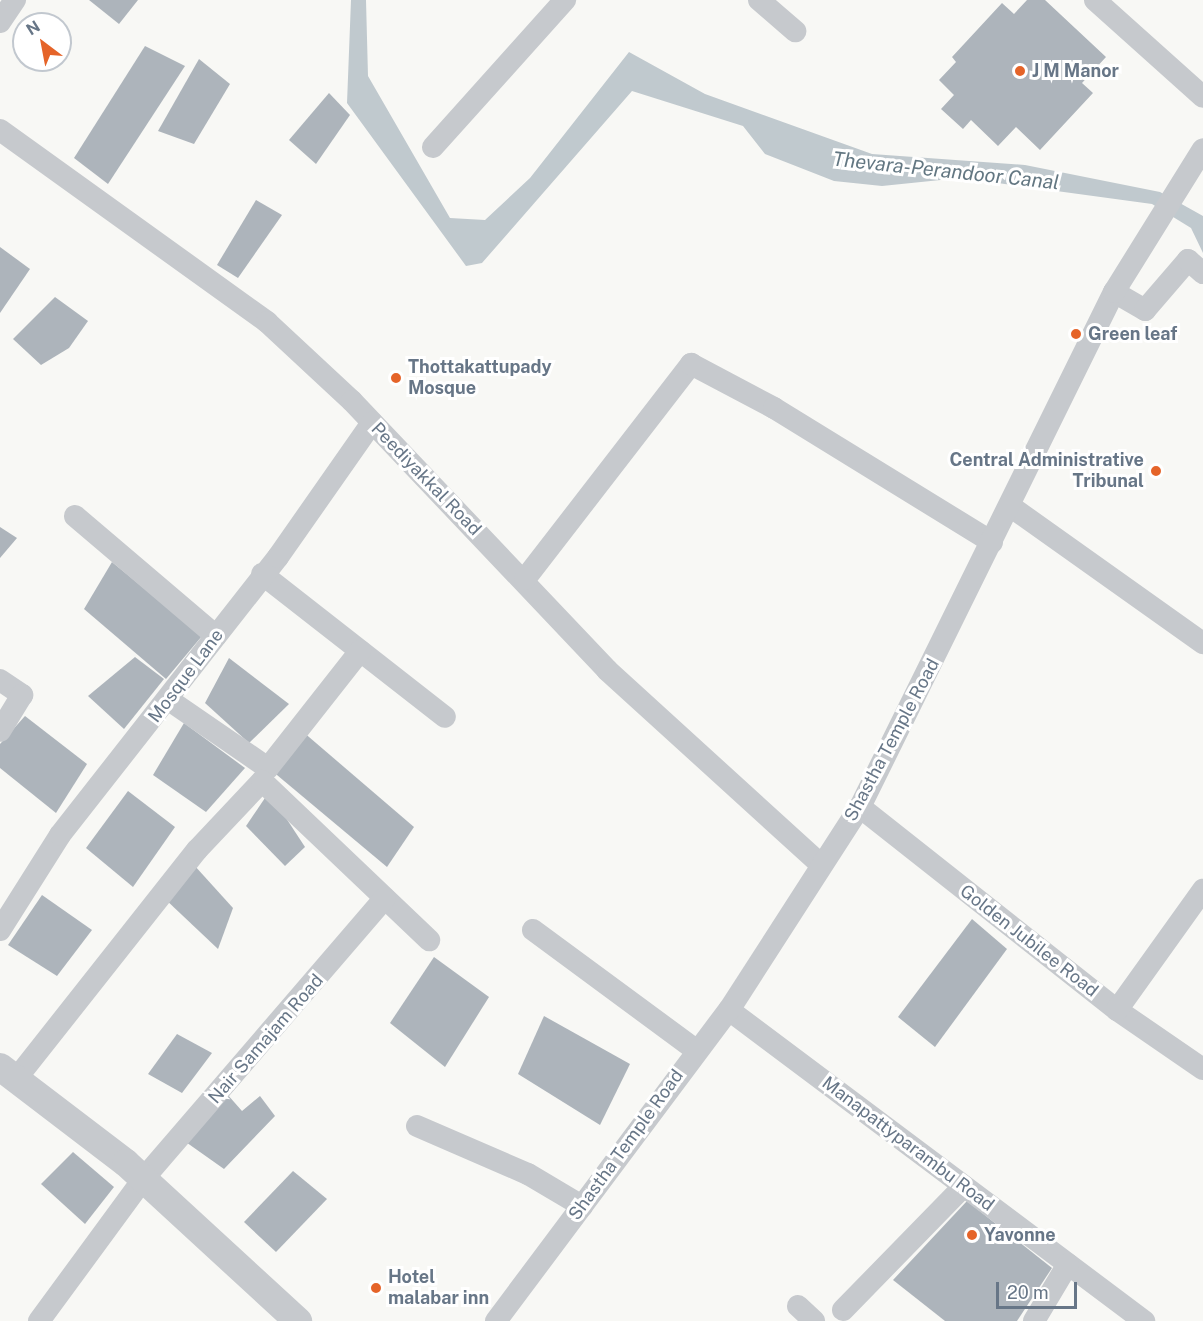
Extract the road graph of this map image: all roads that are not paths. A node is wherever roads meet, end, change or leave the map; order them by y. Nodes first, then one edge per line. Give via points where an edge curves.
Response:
1 (15, 0) edge
2 (565, 0) edge
3 (759, 0) edge
4 (1095, 0) edge
5 (0, 22) edge
6 (795, 31) dead end
7 (1203, 98) edge
8 (0, 130) edge
9 (433, 147) dead end
10 (1203, 149) edge
11 (1203, 273) edge
12 (1114, 292) junction
13 (372, 423) junction
14 (1010, 506) junction
15 (75, 516) dead end
16 (992, 542) junction
17 (262, 574) junction
18 (525, 579) junction
19 (216, 636) junction
20 (1203, 643) edge
21 (360, 651) junction
22 (0, 680) edge
23 (169, 700) junction
24 (445, 717) dead end
25 (0, 731) edge
26 (860, 807) junction
27 (821, 865) junction
28 (1203, 890) edge
29 (385, 898) junction
30 (0, 930) edge
31 (533, 930) dead end
32 (429, 940) dead end
33 (729, 1010) junction
34 (1117, 1010) junction
35 (696, 1050) junction
36 (1203, 1069) edge
37 (8, 1073) edge
38 (417, 1126) dead end
39 (144, 1178) junction
40 (964, 1186) junction
41 (582, 1206) junction
42 (1068, 1264) junction
43 (798, 1306) dead end
44 (843, 1310) dead end
45 (39, 1321) edge
46 (298, 1321) edge
47 (496, 1321) edge
48 (814, 1321) edge
49 (1034, 1321) edge
50 (1144, 1321) edge

1 - 5 street
2 - 9 street
3 - 6 street
4 - 7 street
8 - 13 street, Peediyakkal Road via 267,322
10 - 12 street, Shastha Temple Road
11 - 12 street via 1188,260 1145,310
12 - 14 street, Shastha Temple Road
13 - 17 street, Mosque Lane
13 - 18 street, Peediyakkal Road
14 - 16 street, Shastha Temple Road
14 - 20 street
15 - 19 street
16 - 18 street via 774,408 690,364
16 - 26 street, Shastha Temple Road
17 - 19 street, Mosque Lane
17 - 21 street
18 - 27 street, Peediyakkal Road via 607,670
19 - 23 street, Mosque Lane
21 - 23 street via 268,768
21 - 24 street
22 - 25 street via 22,695
23 - 30 street, Mosque Lane via 60,835
26 - 27 street, Shastha Temple Road
26 - 34 street, Golden Jubilee Road
27 - 33 street, Shastha Temple Road
28 - 34 street
29 - 32 street
29 - 37 street via 262,781 197,850
29 - 39 street, Nair Samajam Road
31 - 35 street
33 - 35 street, Shastha Temple Road
33 - 40 street, Manapattyparambu Road
34 - 36 street, Golden Jubilee Road
35 - 41 street, Shastha Temple Road
37 - 39 street
38 - 41 street via 528,1174
39 - 45 street, Nair Samajam Road
39 - 46 street
40 - 42 street, Manapattyparambu Road
40 - 44 street
41 - 47 street, Shastha Temple Road
42 - 49 street
42 - 50 street, Manapattyparambu Road
43 - 48 street

